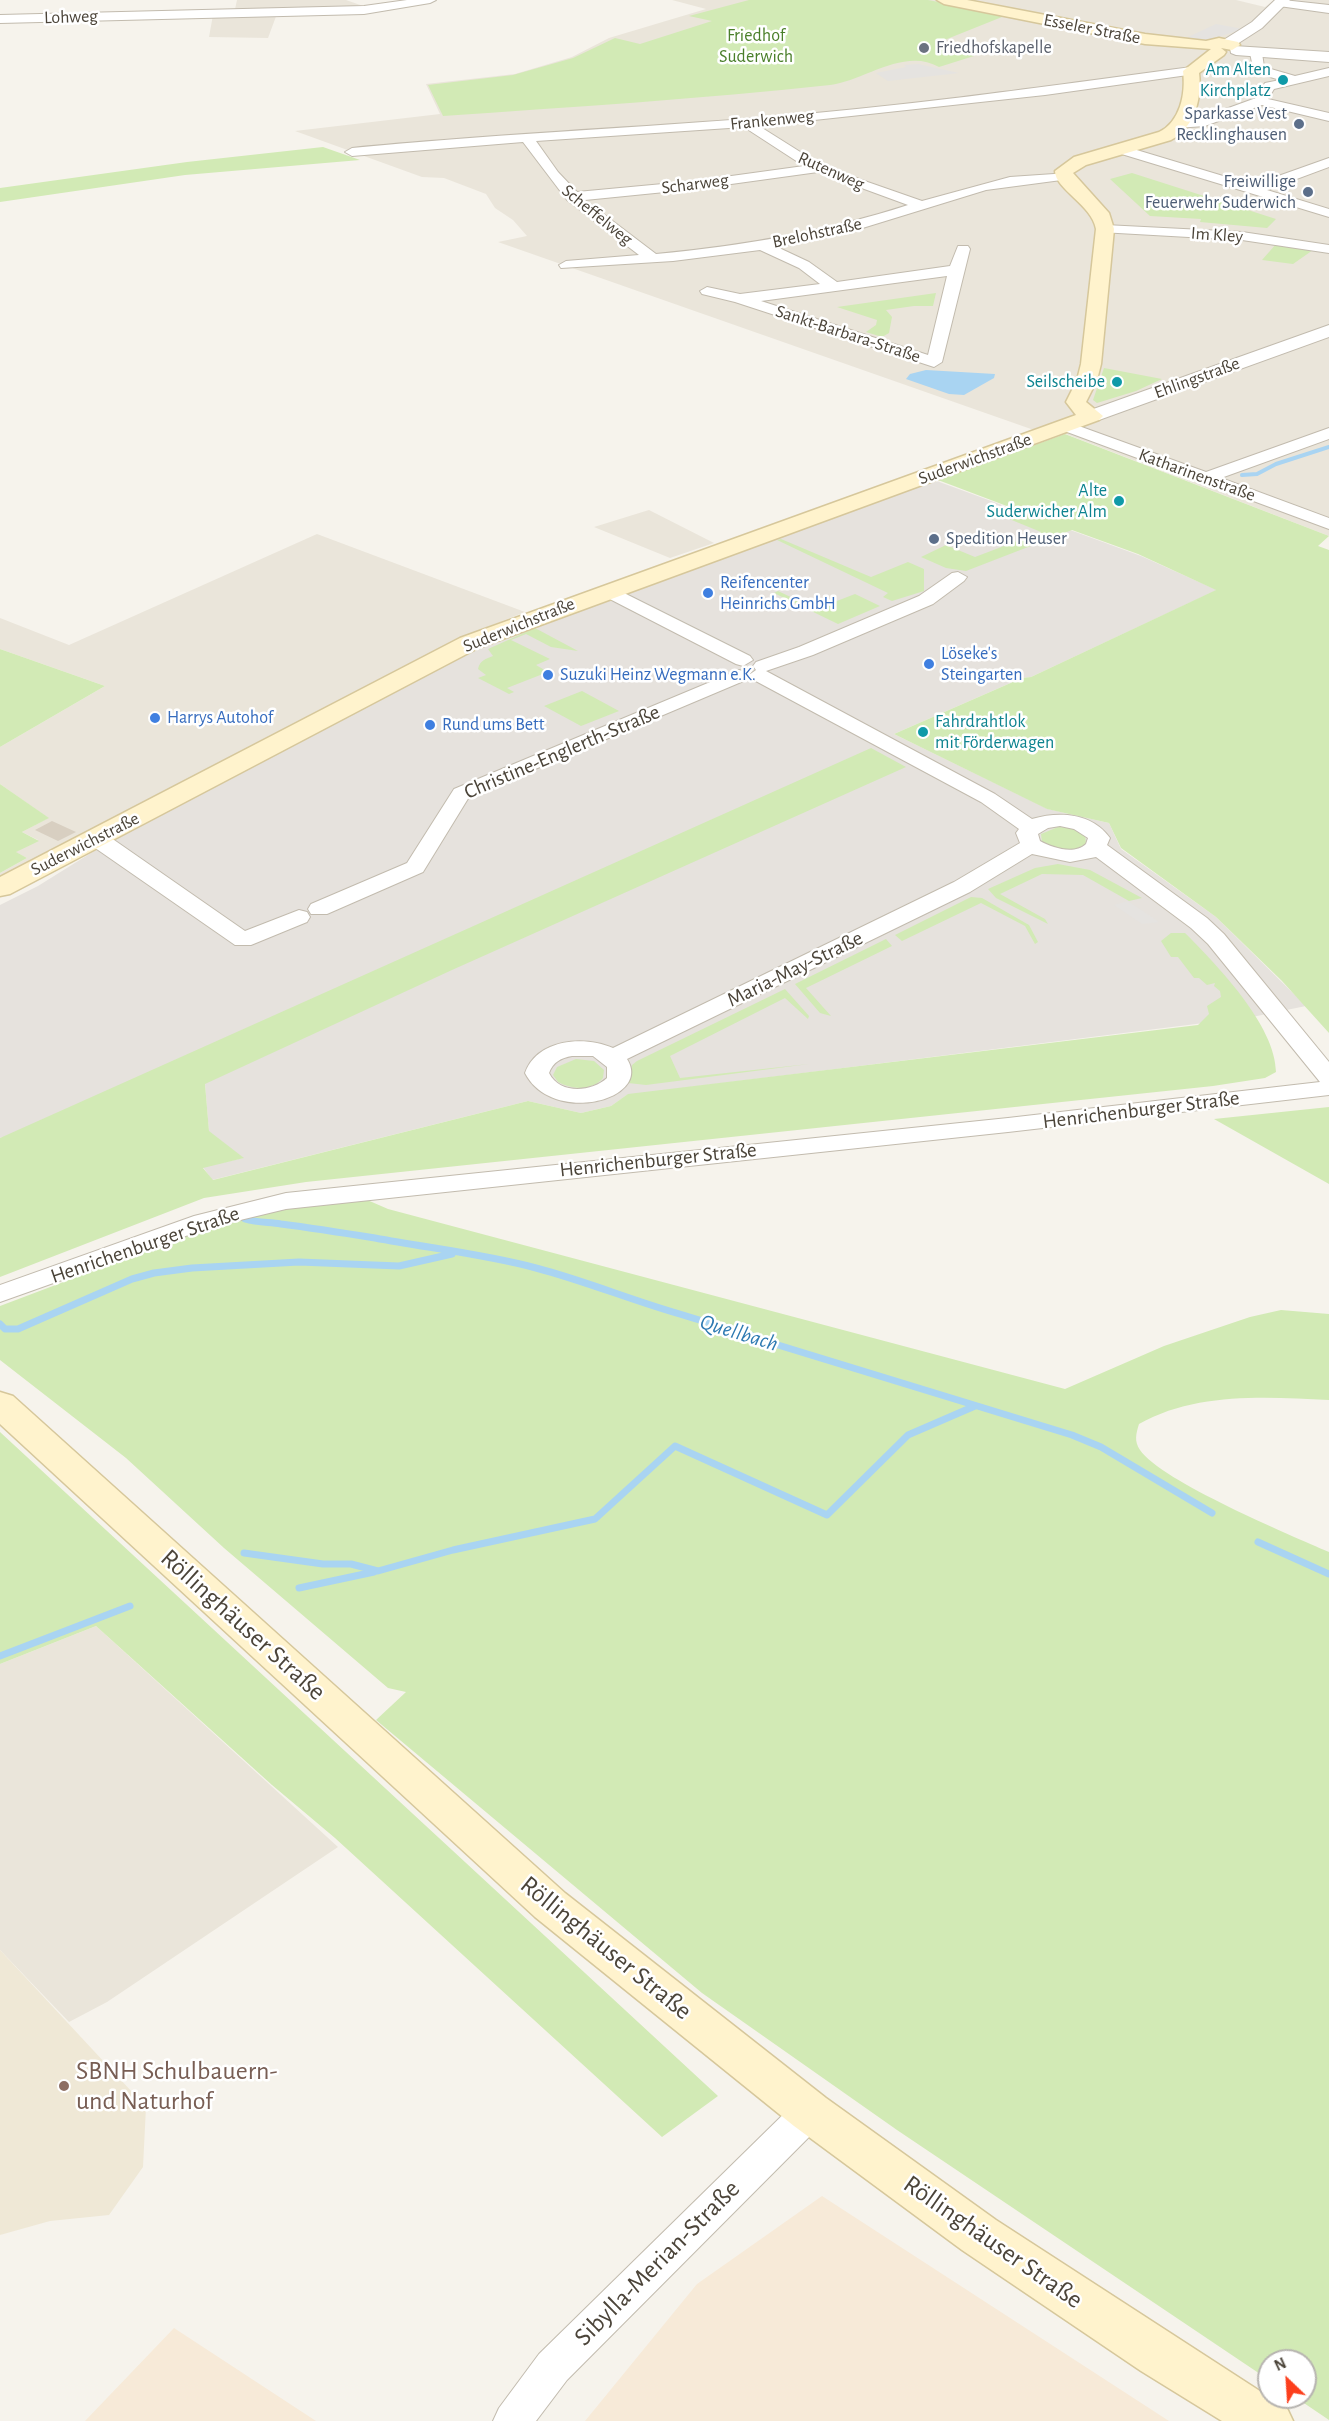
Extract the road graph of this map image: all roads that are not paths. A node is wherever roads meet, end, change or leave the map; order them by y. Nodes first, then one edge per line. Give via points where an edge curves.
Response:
1 (430, 0) edge
2 (944, 0) edge
3 (1281, 2) edge
4 (1328, 8) edge
5 (0, 19) edge
6 (1315, 21) dead end
7 (1222, 48) junction
8 (1256, 53) junction
9 (1329, 57) edge
10 (1191, 71) junction
11 (1329, 72) edge
12 (1295, 80) junction
13 (1268, 101) junction
14 (1329, 117) edge
15 (747, 123) junction
16 (1181, 125) junction
17 (527, 137) junction
18 (1120, 149) junction
19 (352, 152) dead end
20 (1329, 162) edge
21 (818, 168) junction
22 (1064, 176) junction
23 (1253, 190) junction
24 (572, 197) junction
25 (923, 206) junction
26 (1323, 223) edge
27 (1104, 229) junction
28 (1299, 243) junction
29 (761, 245) junction
30 (963, 249) dead end
31 (1329, 249) edge
32 (652, 258) junction
33 (566, 265) dead end
34 (956, 270) junction
35 (833, 286) junction
36 (706, 291) dead end
37 (740, 299) junction
38 (1329, 331) edge
39 (1092, 416) junction
40 (1065, 426) junction
41 (1329, 433) edge
42 (1206, 478) junction
43 (1329, 524) edge
44 (958, 578) dead end
45 (608, 591) junction
46 (751, 669) junction
47 (1039, 837) junction
48 (96, 838) junction
49 (1087, 851) junction
50 (0, 888) edge
51 (319, 909) dead end
52 (299, 917) dead end
53 (1258, 989) junction
54 (613, 1057) dead end
55 (1329, 1077) edge
56 (1318, 1089) edge
57 (0, 1294) edge
58 (0, 1404) edge
59 (810, 2112) junction
60 (513, 2421) edge
61 (1267, 2421) edge

1 - 5 street, Lohweg via 364,10
2 - 7 main road, Esseler Straße via 1145,39
3 - 4 street
3 - 7 street via 1257,26
4 - 6 street
7 - 8 street
7 - 10 main road
8 - 9 street
8 - 12 street via 1258,69
10 - 15 street, Frankenweg
10 - 16 main road
11 - 12 street
12 - 13 street via 1269,86
13 - 14 street
13 - 16 street via 1200,123
15 - 17 street, Frankenweg
15 - 21 street, Rutenweg
16 - 18 main road via 1165,136
17 - 19 street, Frankenweg
17 - 24 street, Scheffelweg via 542,164
18 - 22 main road via 1073,164
18 - 23 street
20 - 23 street
21 - 24 street, Scharweg
21 - 25 street, Rutenweg
22 - 25 street, Brelohstraße via 1023,178
22 - 27 main road via 1103,217
23 - 26 street
24 - 32 street, Scheffelweg
25 - 29 street, Brelohstraße via 820,234
26 - 28 street
27 - 28 street, Im Kley
27 - 39 main road via 1091,364 1088,380 1076,402
28 - 31 street, Im Kley
29 - 32 street, Brelohstraße
29 - 35 street, Sankt-Barbara-Straße via 804,265
30 - 34 street, Sankt-Barbara-Straße
32 - 33 street, Brelohstraße
34 - 35 street, Sankt-Barbara-Straße
34 - 37 street, Sankt-Barbara-Straße via 934,362
35 - 37 street, Sankt-Barbara-Straße
36 - 37 street, Sankt-Barbara-Straße
38 - 39 street, Ehlingstraße
39 - 40 main road, Ehlingstraße
40 - 42 street, Katharinenstraße
40 - 45 main road, Suderwichstraße
41 - 42 street
42 - 43 street, Katharinenstraße
44 - 46 street, Christine-Englerth-Straße via 926,600 806,651
45 - 46 street
45 - 48 main road, Suderwichstraße via 469,643
46 - 47 street via 988,798
46 - 51 street, Christine-Englerth-Straße via 461,793 415,867
47 - 49 street, Maria-May-Straße
47 - 49 street, Maria-May-Straße via 1074,821 1086,825 1099,838
47 - 54 street, Maria-May-Straße via 977,880
48 - 50 main road, Suderwichstraße
48 - 52 street via 243,940
49 - 53 street, Maria-May-Straße via 1160,895 1216,939
53 - 55 street, Maria-May-Straße
53 - 56 street, Maria-May-Straße
56 - 57 street, Henrichenburger Straße via 286,1201 203,1221
58 - 59 main road, Röllinghäuser Straße via 550,1905
59 - 60 street, Sibylla-Merian-Straße via 553,2367
59 - 61 main road, Röllinghäuser Straße via 979,2235 1159,2355

